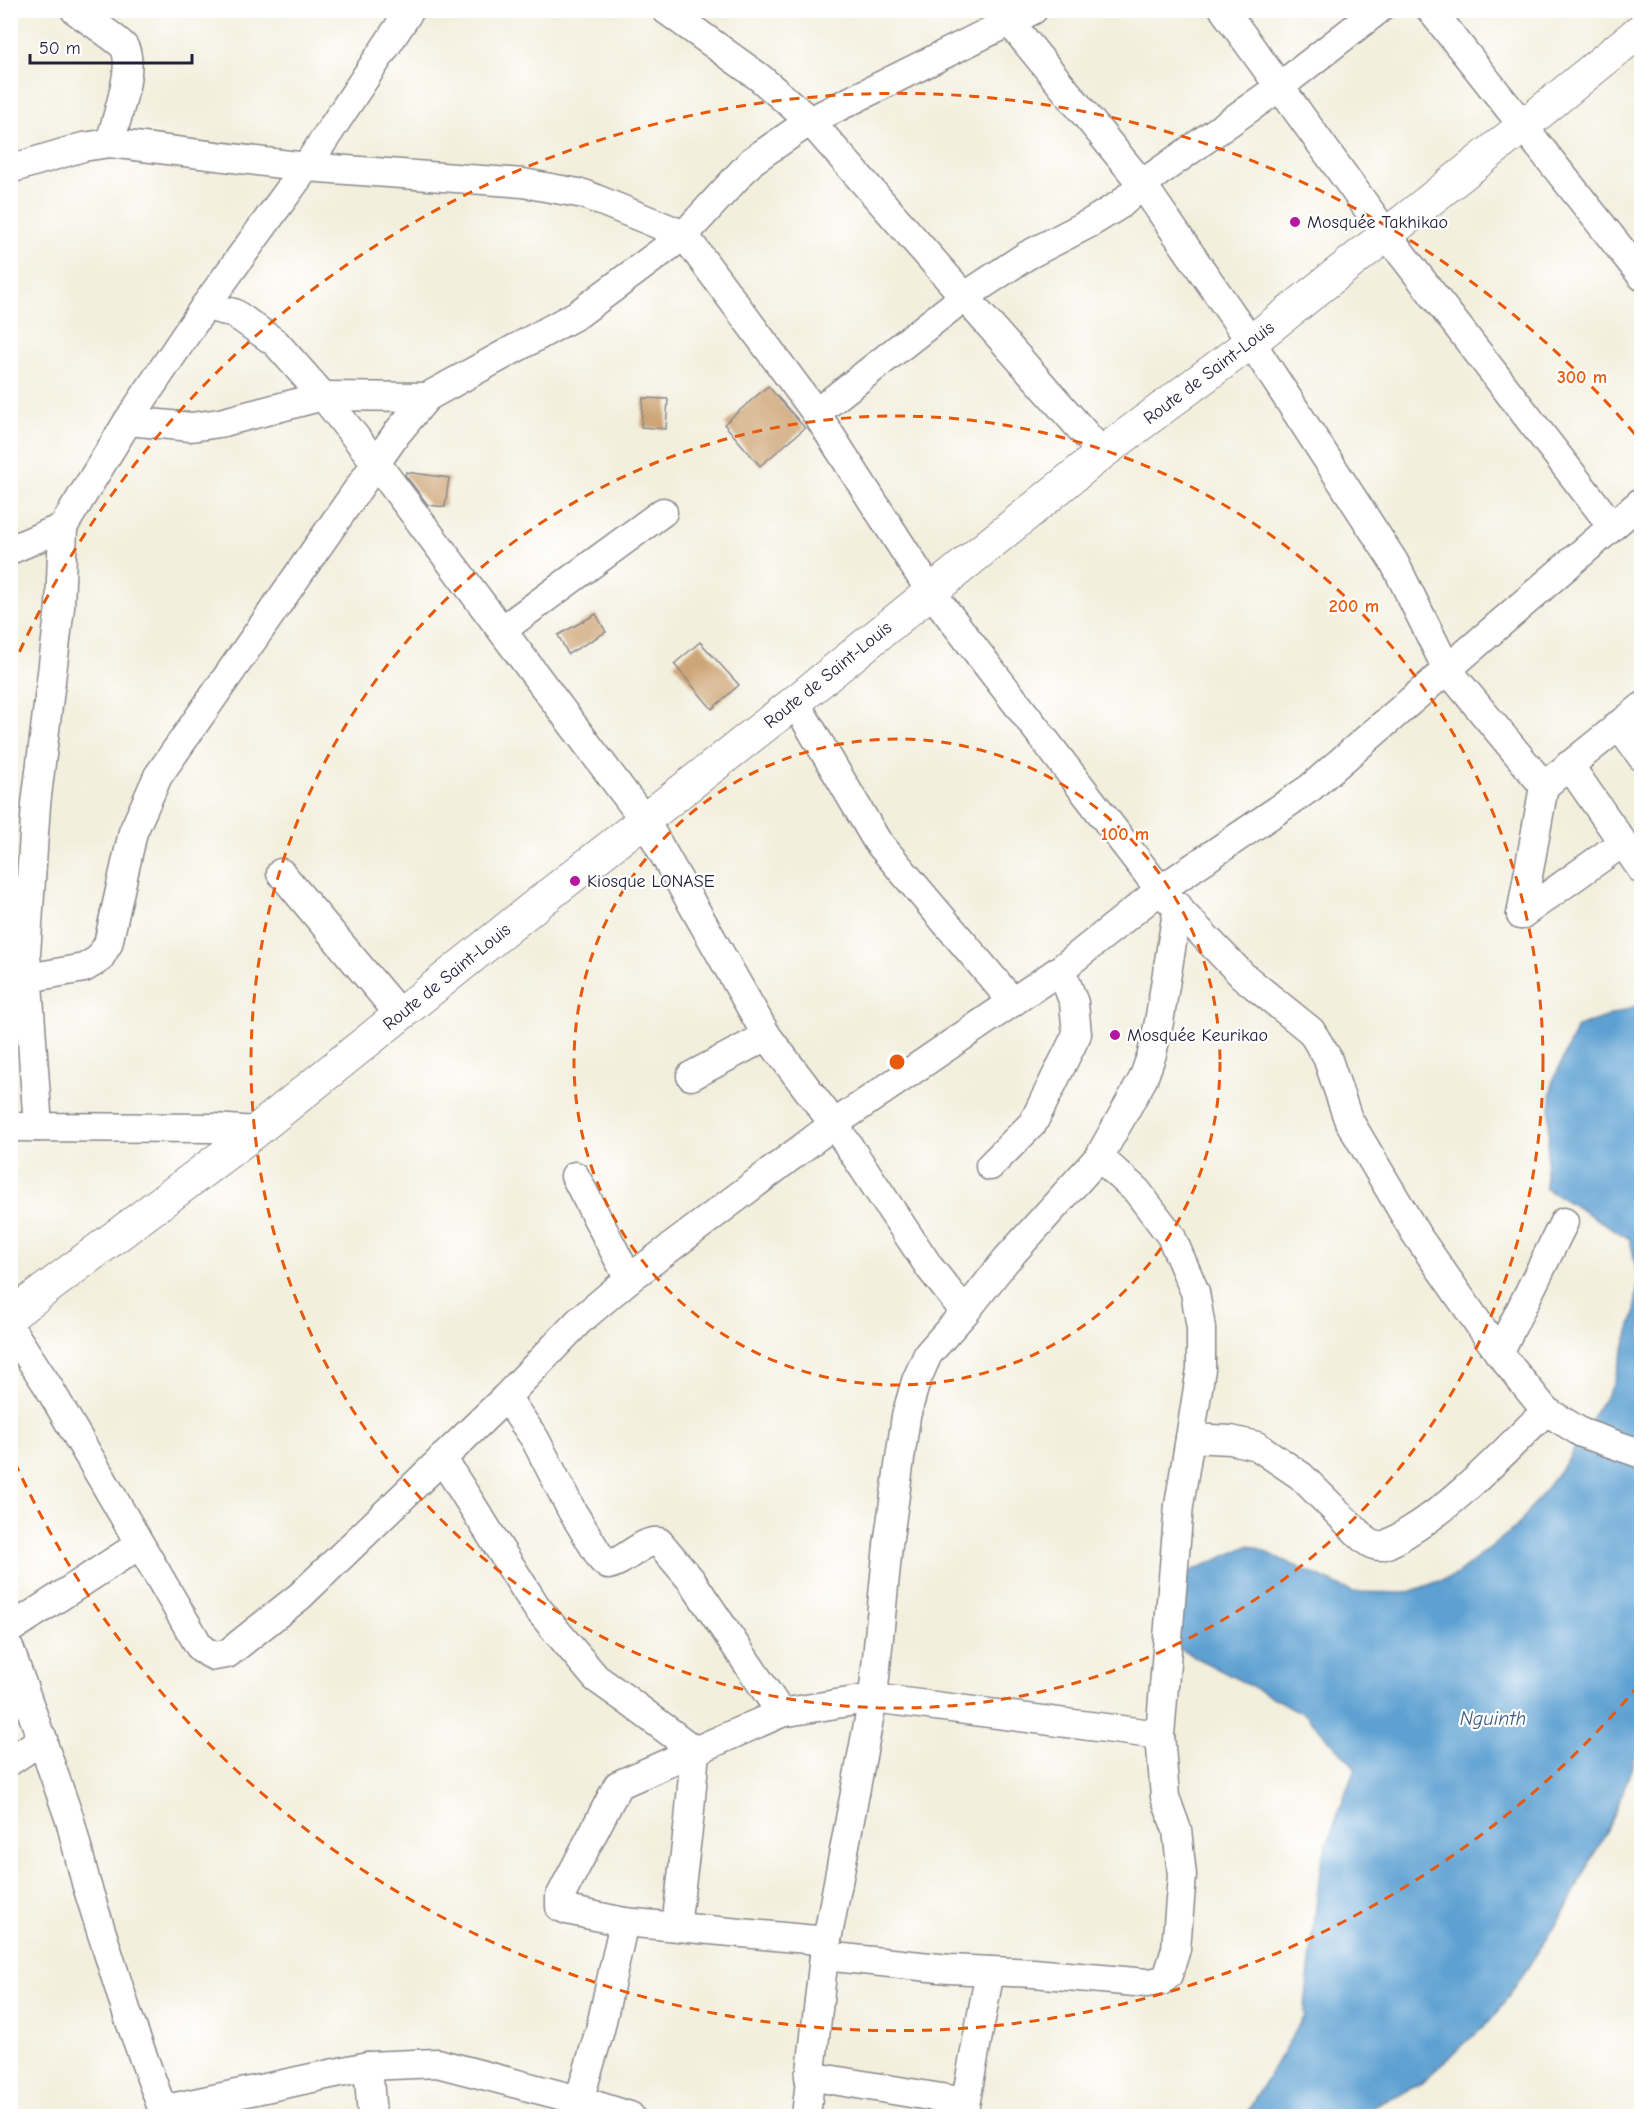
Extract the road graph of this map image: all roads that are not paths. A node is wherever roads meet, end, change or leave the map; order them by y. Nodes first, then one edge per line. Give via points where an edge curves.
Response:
1 (75, 10) edge
2 (410, 10) edge
3 (666, 10) edge
4 (1224, 10) edge
5 (1378, 10) edge
6 (1431, 10) edge
7 (1014, 15) edge
8 (1641, 29) edge
9 (1278, 88) junction
10 (810, 121) junction
11 (1522, 127) junction
12 (110, 143) junction
13 (306, 167) junction
14 (10, 169) edge
15 (1142, 184) junction
16 (684, 235) junction
17 (1387, 235) junction
18 (1641, 276) edge
19 (964, 297) junction
20 (205, 306) junction
21 (1251, 342) junction
22 (323, 396) junction
23 (427, 397) junction
24 (816, 413) junction
25 (128, 421) junction
26 (1102, 453) junction
27 (376, 463) junction
28 (1641, 501) edge
29 (663, 512) dead end
30 (1612, 526) junction
31 (63, 527) junction
32 (10, 550) edge
33 (931, 592) junction
34 (502, 630) junction
35 (1447, 669) junction
36 (795, 702) junction
37 (1641, 707) edge
38 (1618, 725) junction
39 (1641, 758) edge
40 (1569, 765) junction
41 (1544, 786) junction
42 (645, 821) junction
43 (1622, 843) junction
44 (1641, 870) edge
45 (281, 873) dead end
46 (1169, 898) junction
47 (1061, 969) junction
48 (28, 978) junction
49 (1012, 1000) junction
50 (400, 1015) junction
51 (767, 1036) junction
52 (691, 1076) dead end
53 (834, 1124) junction
54 (24, 1127) edge
55 (256, 1131) junction
56 (1099, 1157) junction
57 (990, 1166) dead end
58 (575, 1176) dead end
59 (1564, 1222) dead end
60 (629, 1279) junction
61 (965, 1312) junction
62 (10, 1316) edge
63 (10, 1328) edge
64 (1498, 1353) junction
65 (506, 1397) junction
66 (1546, 1411) junction
67 (1190, 1438) junction
68 (1641, 1454) edge
69 (442, 1458) junction
70 (139, 1545) junction
71 (10, 1629) edge
72 (10, 1650) edge
73 (873, 1698) junction
74 (781, 1713) junction
75 (1161, 1735) junction
76 (43, 1740) junction
77 (695, 1751) junction
78 (10, 1761) edge
79 (624, 1922) junction
80 (676, 1926) junction
81 (825, 1948) junction
82 (990, 1971) junction
83 (368, 2066) junction
84 (809, 2076) junction
85 (579, 2100) junction
86 (964, 2109) edge
87 (163, 2113) edge
88 (372, 2116) edge
89 (630, 2116) edge
90 (806, 2116) edge

1 - 12 street via 124,47 128,62
2 - 13 street
3 - 10 street via 759,77
4 - 9 street
5 - 9 street
6 - 11 street
7 - 10 street
7 - 15 street
8 - 11 main road, Route de Saint-Louis
9 - 15 street
9 - 17 street
10 - 16 street via 752,161
10 - 19 street
11 - 17 main road, Route de Saint-Louis
11 - 18 street
12 - 13 street
12 - 14 street
13 - 16 street via 533,185 584,194
13 - 20 street
15 - 19 street via 1121,204 1090,224 1026,256
15 - 21 street
16 - 23 street via 578,314
16 - 24 street
17 - 21 main road, Route de Saint-Louis
17 - 30 street
19 - 24 street
19 - 26 street
20 - 22 street via 234,313 276,343
20 - 25 street
21 - 26 main road, Route de Saint-Louis
21 - 35 street via 1394,562
22 - 23 street
22 - 25 street via 190,427
22 - 27 street
23 - 27 street
24 - 33 street
25 - 31 street
26 - 33 main road, Route de Saint-Louis
27 - 34 street
27 - 48 street via 158,776 133,832 108,944 99,959 84,968
28 - 30 street
29 - 34 street
30 - 35 street
31 - 32 street
31 - 48 street via 60,608 36,804 26,954
33 - 36 main road, Route de Saint-Louis
33 - 46 street
34 - 42 street
35 - 41 street
35 - 46 street via 1310,789
36 - 42 main road, Route de Saint-Louis
36 - 49 street via 877,841
37 - 38 street
38 - 39 street
38 - 40 street
40 - 41 street
40 - 43 street
41 - 43 street via 1521,915
42 - 50 main road, Route de Saint-Louis
42 - 51 street
43 - 44 street
45 - 50 street
46 - 47 street
46 - 56 street via 1152,1054 1143,1079
46 - 64 street via 1243,976 1311,1031 1327,1058 1348,1119 1416,1234
47 - 49 street
47 - 57 street via 1074,1003 1077,1034 1033,1123
48 - 54 street
49 - 53 street
50 - 55 main road, Route de Saint-Louis
51 - 52 street
51 - 53 street
53 - 60 street
53 - 61 street via 930,1268
54 - 55 street
55 - 62 main road, Route de Saint-Louis
56 - 61 street
56 - 67 street via 1137,1191 1171,1236 1195,1292 1201,1328 1201,1368
58 - 60 street
59 - 64 street
60 - 65 street via 579,1321
61 - 73 street via 928,1354 906,1416
63 - 70 street via 48,1386
64 - 66 street
65 - 69 street
65 - 74 street via 535,1439 602,1560 608,1565 616,1564 651,1542 659,1542 691,1580
66 - 67 street via 1448,1504 1422,1524 1380,1546 1364,1539 1301,1476 1257,1446
66 - 68 street via 1582,1433
67 - 75 street via 1179,1505
69 - 70 street via 300,1596 227,1654 214,1656 201,1649
69 - 77 street via 537,1608 596,1678
70 - 71 street
72 - 76 street
73 - 74 street
73 - 75 street
73 - 81 street
74 - 77 street
75 - 82 street via 1165,1797 1177,1830 1182,1875 1176,1949 1168,1975 1161,1981 1147,1983
76 - 78 street
76 - 87 street via 128,2016
77 - 79 street via 618,1785 560,1897 560,1907 567,1910
77 - 80 street
79 - 80 street
79 - 85 street via 600,2030
80 - 81 street
81 - 82 street via 949,1969
81 - 84 street
82 - 86 street
83 - 85 street via 437,2063
83 - 87 street
83 - 88 street
84 - 86 street
84 - 90 street
85 - 89 street

